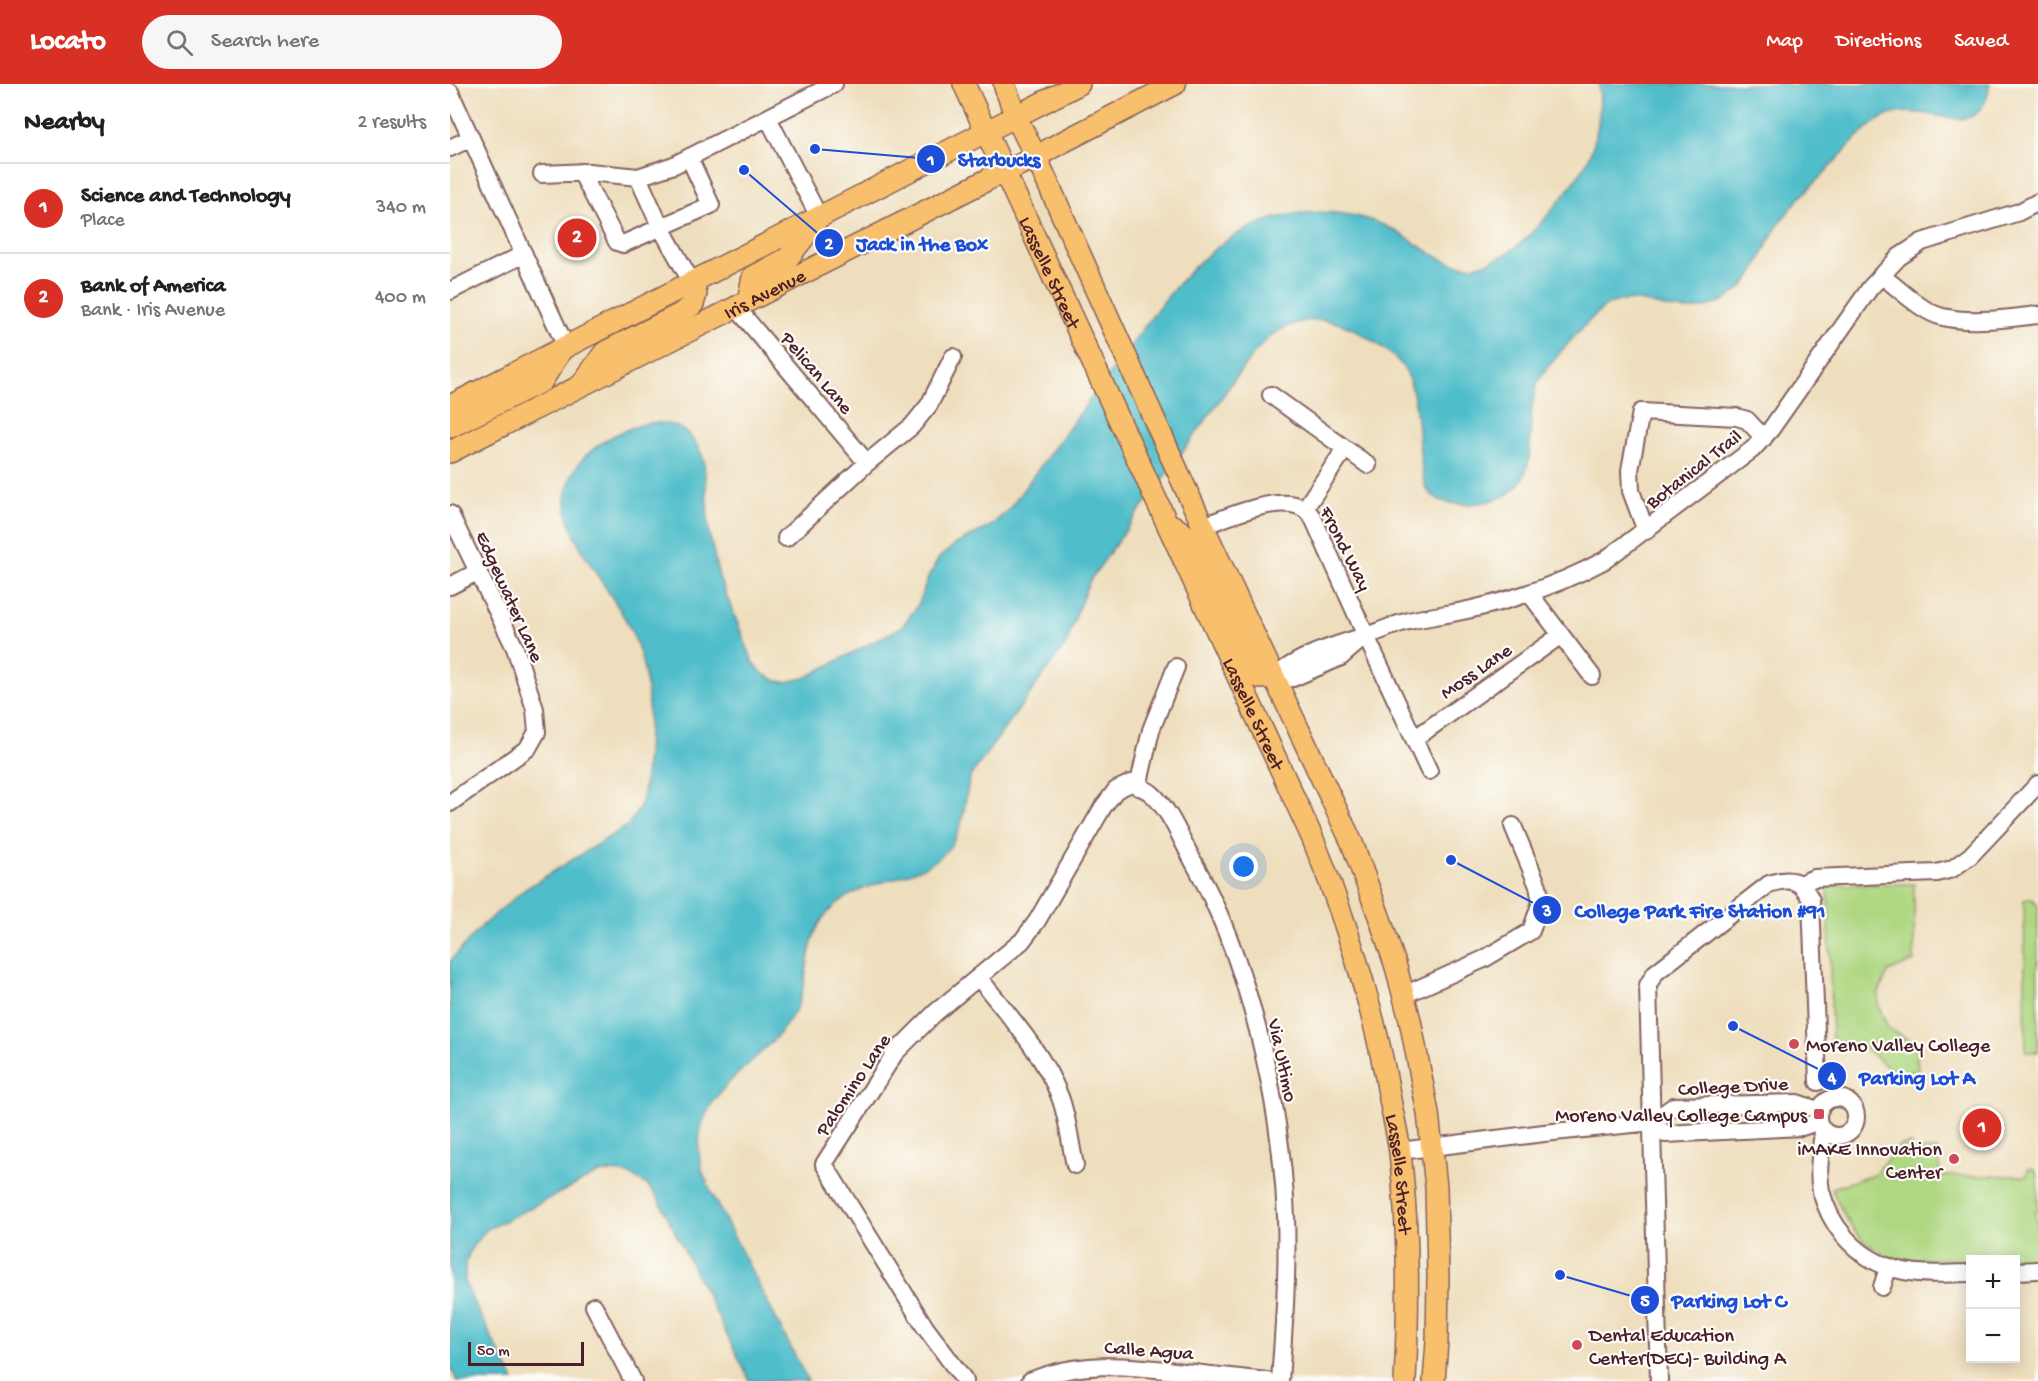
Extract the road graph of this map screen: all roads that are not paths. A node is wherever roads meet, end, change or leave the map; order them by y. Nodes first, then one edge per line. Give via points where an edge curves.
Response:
1 (834, 84) edge
2 (964, 84) edge
3 (1004, 84) edge
4 (1079, 84) edge
5 (1175, 84) edge
6 (450, 92) edge
7 (1016, 117) junction
8 (768, 118) junction
9 (987, 133) junction
10 (471, 138) junction
11 (450, 148) edge
12 (689, 157) junction
13 (1036, 158) junction
14 (1006, 171) junction
15 (581, 172) junction
16 (542, 174) dead end
17 (638, 177) junction
18 (2038, 202) edge
19 (819, 217) junction
20 (660, 226) junction
21 (524, 254) junction
22 (1881, 275) junction
23 (692, 283) junction
24 (450, 291) edge
25 (742, 304) junction
26 (2038, 315) edge
27 (564, 348) junction
28 (953, 357) dead end
29 (580, 387) junction
30 (1271, 395) dead end
31 (450, 406) edge
32 (450, 428) edge
33 (1764, 438) junction
34 (1345, 449) junction
35 (450, 452) edge
36 (867, 463) junction
37 (1368, 465) dead end
38 (1305, 508) junction
39 (450, 514) edge
40 (1165, 521) junction
41 (1203, 526) junction
42 (1646, 531) junction
43 (786, 538) dead end
44 (477, 572) junction
45 (450, 586) edge
46 (1530, 594) junction
47 (1561, 635) junction
48 (1366, 636) junction
49 (1176, 667) dead end
50 (1592, 676) dead end
51 (1274, 677) junction
52 (1414, 739) junction
53 (1429, 771) dead end
54 (2038, 784) edge
55 (1135, 785) junction
56 (450, 803) edge
57 (1513, 826) dead end
58 (1800, 884) junction
59 (979, 978) junction
60 (1404, 995) junction
61 (1818, 1082) dead end
62 (1820, 1121) junction
63 (1652, 1122) junction
64 (1431, 1146) junction
65 (1400, 1151) junction
66 (1075, 1165) dead end
67 (1888, 1268) junction
68 (2038, 1270) edge
69 (2020, 1271) edge
70 (1966, 1273) edge
71 (1882, 1287) dead end
72 (594, 1306) dead end
73 (633, 1381) edge
74 (965, 1381) edge
75 (1030, 1381) edge
76 (1267, 1381) edge
77 (1280, 1381) edge
78 (1405, 1381) edge
79 (1434, 1381) edge
80 (1659, 1381) edge

1 - 8 street
2 - 9 main road, Lasselle Street
3 - 7 main road, Lasselle Street
4 - 7 main road
5 - 13 main road, Iris Avenue
6 - 10 street
7 - 9 main road
7 - 13 main road, Lasselle Street
8 - 12 street
8 - 19 street
9 - 14 main road, Lasselle Street
9 - 19 main road
10 - 11 street
10 - 21 street
12 - 17 street
12 - 20 street via 711,205
13 - 14 main road, Iris Avenue
13 - 41 main road, Lasselle Street
14 - 25 main road, Iris Avenue
14 - 40 main road, Lasselle Street
15 - 16 street
15 - 17 street
15 - 20 street via 617,242 623,244
17 - 20 street
18 - 22 street, Botanical Trail via 2019,212 1922,242
19 - 23 main road
19 - 25 main road via 788,258 753,277
20 - 23 street
21 - 24 street
21 - 27 street
22 - 26 street via 1942,317 1980,320
22 - 33 street, Botanical Trail
23 - 27 main road
23 - 29 main road via 696,294 693,304 605,352
25 - 29 main road, Iris Avenue
25 - 36 street, Pelican Lane
27 - 31 main road
27 - 32 main road via 542,381
28 - 36 street via 924,412
29 - 35 main road, Iris Avenue
30 - 34 street
33 - 42 street, Botanical Trail
33 - 42 street via 1747,420 1737,417 1641,412 1630,470 1631,490
34 - 37 street
34 - 38 street
36 - 43 street
38 - 41 street, Frond Way via 1281,504 1258,507
38 - 48 street, Frond Way
39 - 44 street, Edgewater Lane
40 - 51 main road via 1187,536 1194,548 1252,672 1261,678
40 - 65 main road, Lasselle Street via 1331,883 1363,978
41 - 51 main road, Lasselle Street
42 - 46 street, Botanical Trail via 1598,564
44 - 45 street
44 - 56 street, Edgewater Lane via 515,648 535,709 537,732 528,748
46 - 47 street
46 - 48 street, Botanical Trail via 1406,621
47 - 50 street
47 - 52 street, Moss Lane
48 - 51 street, Botanical Trail via 1335,644 1288,665
48 - 52 street, Frond Way
49 - 55 street
51 - 60 main road, Lasselle Street via 1352,843
52 - 53 street, Frond Way
54 - 58 street via 1970,856 1952,869 1937,873 1814,878
55 - 59 street, Palomino Lane via 1116,790 1023,941
55 - 77 street, Via Ultimo via 1150,792 1164,807 1204,881 1255,1017 1282,1168 1286,1216
57 - 60 street via 1541,902 1531,931 1484,959
58 - 61 street via 1811,900
58 - 63 street via 1791,880 1769,884 1651,978 1648,985
59 - 66 street via 1050,1073 1061,1099
59 - 74 street, Palomino Lane via 935,1013 895,1053 824,1164 925,1327
60 - 64 main road, Lasselle Street
62 - 63 street via 1803,1126 1665,1134
62 - 63 street, College Drive via 1797,1103 1674,1106
62 - 67 street via 1821,1190 1828,1210 1852,1245
63 - 64 street, College Drive
63 - 80 street
64 - 65 street, College Drive
64 - 79 main road, Lasselle Street via 1438,1277
65 - 78 main road, Lasselle Street via 1408,1276
67 - 70 street via 1928,1275
67 - 71 street
68 - 69 street
72 - 73 street
75 - 76 street, Calle Agua via 1072,1368 1125,1365

